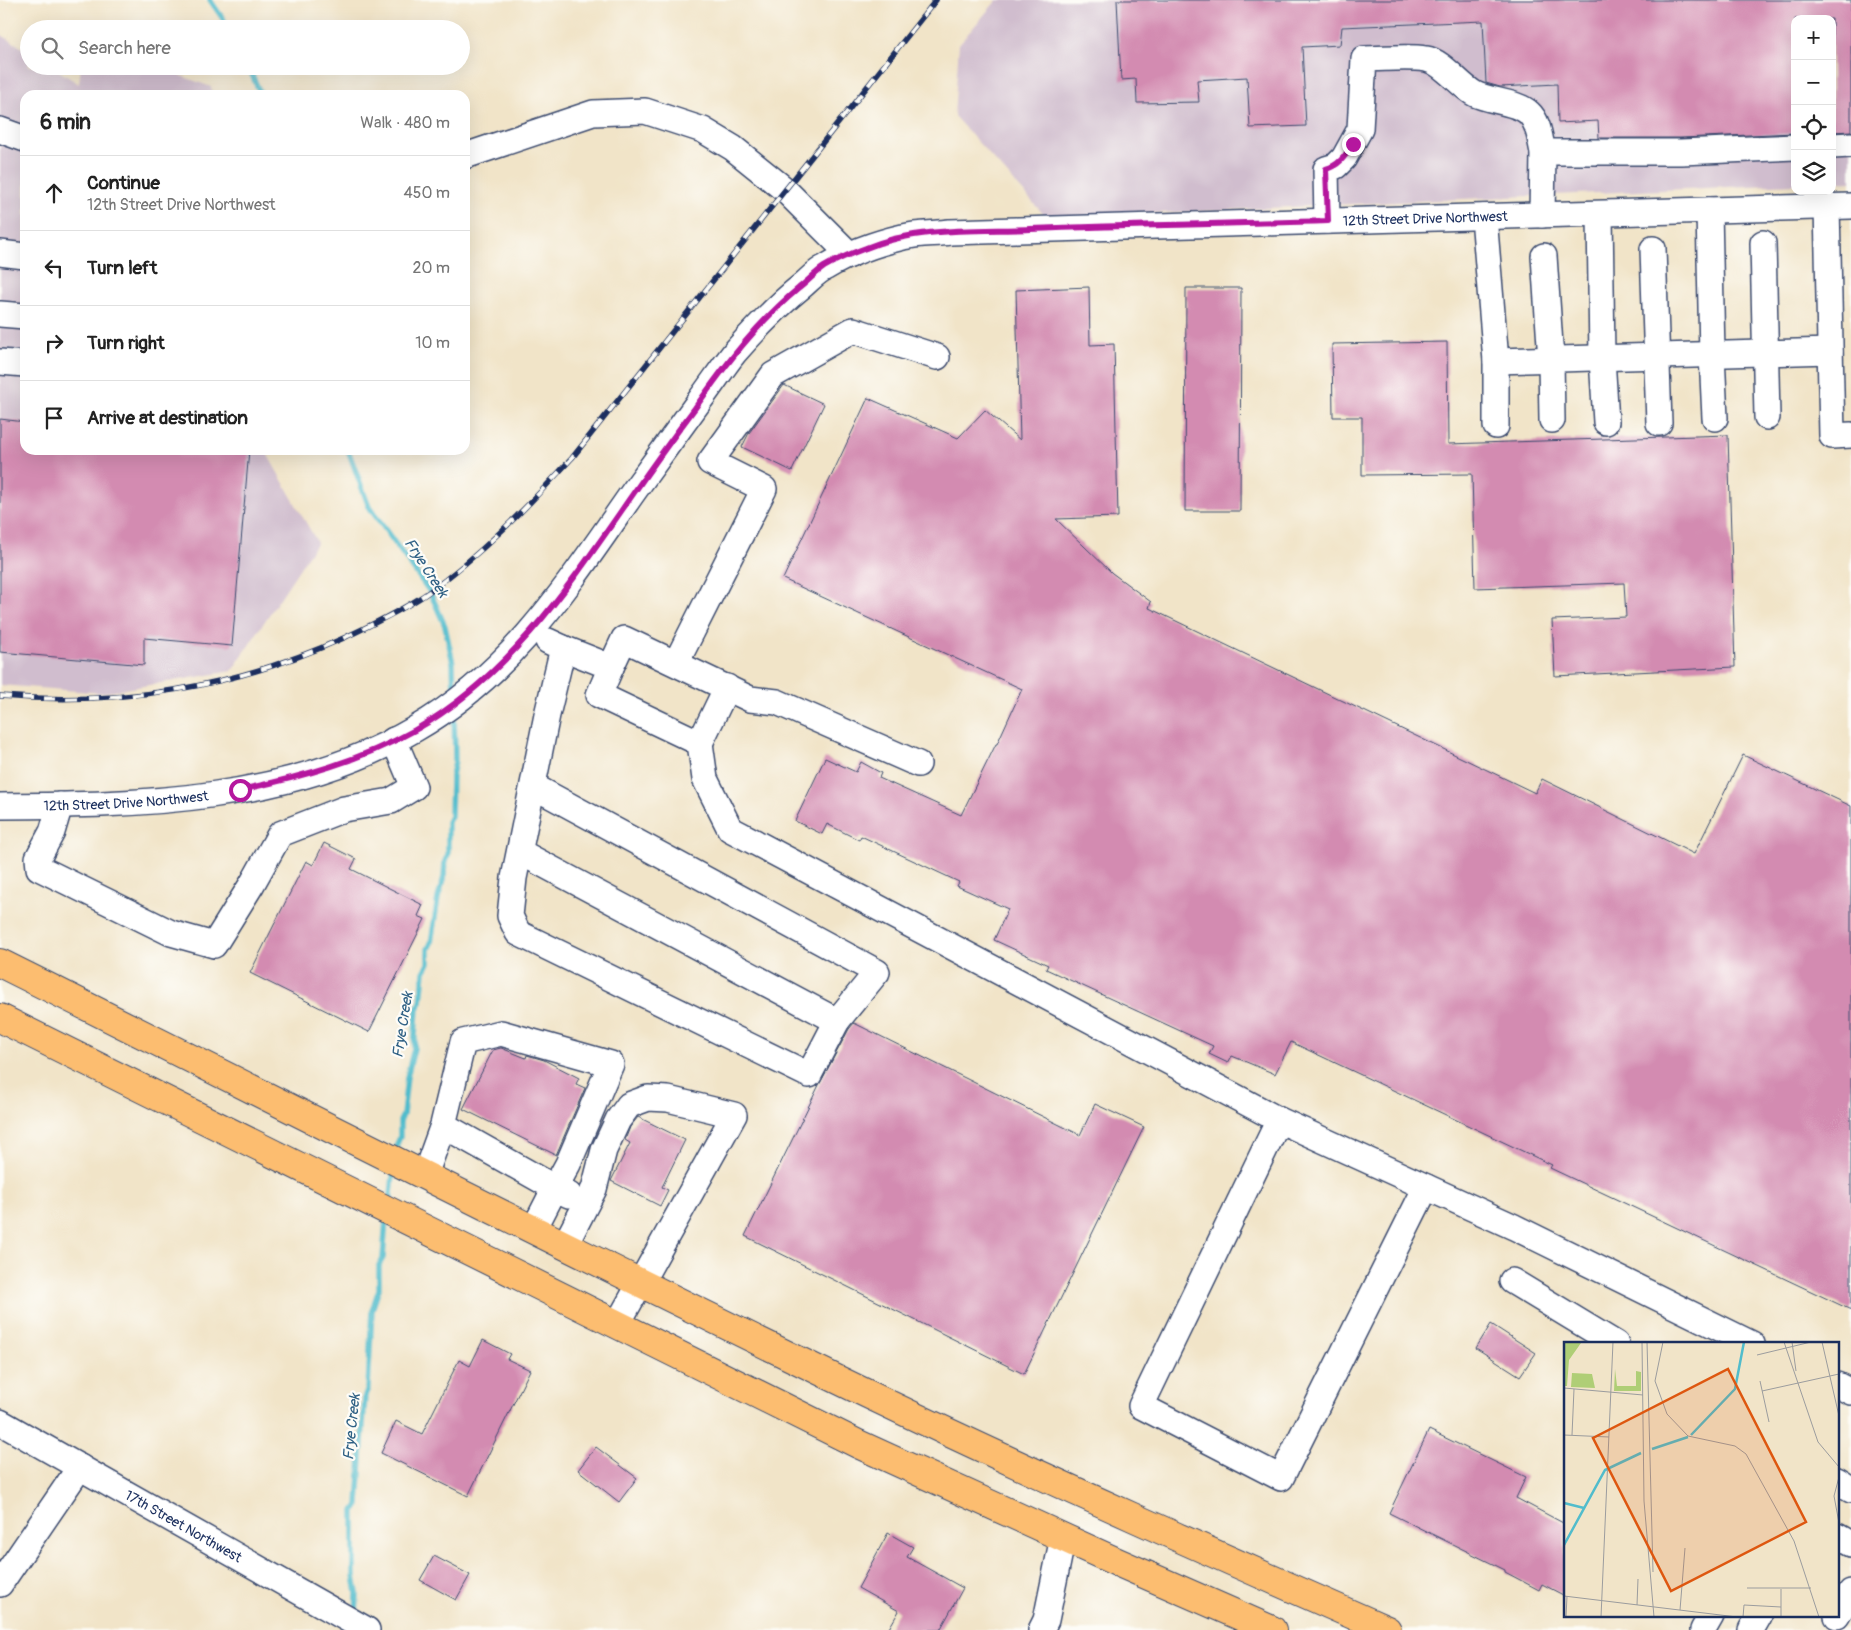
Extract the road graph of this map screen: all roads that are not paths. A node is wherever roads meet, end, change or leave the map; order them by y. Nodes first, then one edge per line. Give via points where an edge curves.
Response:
1 (0, 130) edge
2 (20, 137) edge
3 (1851, 145) edge
4 (1836, 146) edge
5 (1791, 148) edge
6 (1543, 152) junction
7 (470, 154) edge
8 (1827, 206) junction
9 (1851, 206) edge
10 (1709, 210) junction
11 (1600, 214) junction
12 (1542, 215) junction
13 (1484, 217) junction
14 (1328, 221) junction
15 (1763, 242) dead end
16 (1653, 249) dead end
17 (0, 253) edge
18 (20, 255) edge
19 (850, 255) junction
20 (1544, 256) dead end
21 (0, 314) edge
22 (20, 316) edge
23 (1830, 352) junction
24 (1766, 353) junction
25 (1712, 355) junction
26 (1656, 356) junction
27 (937, 357) dead end
28 (1602, 358) junction
29 (1551, 360) junction
30 (1496, 361) junction
31 (0, 362) edge
32 (20, 364) edge
33 (1767, 417) dead end
34 (1715, 418) dead end
35 (1552, 420) dead end
36 (1606, 422) dead end
37 (1659, 423) dead end
38 (1496, 426) dead end
39 (1851, 435) edge
40 (530, 633) junction
41 (563, 648) junction
42 (676, 663) junction
43 (611, 667) junction
44 (726, 687) junction
45 (394, 740) junction
46 (700, 743) junction
47 (918, 764) dead end
48 (533, 786) junction
49 (60, 805) junction
50 (0, 806) edge
51 (520, 852) junction
52 (0, 963) edge
53 (0, 1018) edge
54 (837, 1021) junction
55 (1279, 1120) junction
56 (443, 1125) junction
57 (426, 1175) junction
58 (1426, 1187) junction
59 (555, 1188) junction
60 (587, 1204) junction
61 (534, 1229) junction
62 (565, 1245) junction
63 (1512, 1280) dead end
64 (641, 1283) junction
65 (617, 1325) junction
66 (1613, 1342) edge
67 (1748, 1342) edge
68 (1838, 1386) edge
69 (1851, 1392) edge
70 (0, 1422) edge
71 (80, 1467) junction
72 (1838, 1482) edge
73 (1851, 1490) edge
74 (1838, 1537) edge
75 (1063, 1538) junction
76 (1851, 1544) edge
77 (0, 1584) edge
78 (1851, 1592) edge
79 (1838, 1614) edge
80 (1710, 1618) edge
81 (1758, 1618) edge
82 (1836, 1618) edge
83 (1051, 1627) edge
84 (367, 1630) edge
85 (1272, 1630) edge
86 (1387, 1630) edge
87 (1702, 1630) edge
88 (1751, 1630) edge
89 (1829, 1630) edge

1 - 2 street
3 - 4 street
5 - 6 street
6 - 12 street
6 - 14 street via 1538,127 1529,113 1477,95 1427,59 1364,58 1360,129 1344,158 1336,166 1326,169
7 - 19 street via 593,113 645,111 703,130 733,148 784,189
8 - 9 street, 12th Street Drive Northwest
8 - 10 street, 12th Street Drive Northwest
8 - 23 street
10 - 11 street, 12th Street Drive Northwest
10 - 25 street
11 - 12 street, 12th Street Drive Northwest
11 - 28 street
12 - 13 street, 12th Street Drive Northwest
13 - 14 street, 12th Street Drive Northwest
13 - 30 street
14 - 19 street, 12th Street Drive Northwest via 950,232 905,236
15 - 24 street
16 - 26 street
17 - 18 street
19 - 40 street, 12th Street Drive Northwest via 824,268 787,298 735,352 587,562
20 - 29 street
21 - 22 street
23 - 24 street
23 - 39 street via 1832,436
24 - 25 street
24 - 33 street
25 - 26 street
25 - 34 street
26 - 28 street
26 - 37 street
27 - 42 street via 853,330 773,375 710,462 764,489
28 - 29 street
28 - 36 street
29 - 30 street
29 - 35 street
30 - 38 street
31 - 32 street
40 - 41 street
40 - 45 street, 12th Street Drive Northwest via 473,690 432,719
41 - 43 street
41 - 48 street
42 - 43 street via 624,639
42 - 44 street
43 - 46 street via 599,695
44 - 46 street
44 - 47 street via 750,699 776,702
45 - 49 street, 12th Street Drive Northwest via 334,766 240,790 131,803
45 - 49 street via 414,787 391,801 344,809 280,834 214,945 171,933 39,868 38,858 52,832
46 - 55 street via 705,779 730,829
48 - 51 street
48 - 54 street via 877,972
49 - 50 street, 12th Street Drive Northwest
51 - 54 street
51 - 54 street via 510,916 518,933 809,1075
52 - 57 highway
53 - 65 highway
55 - 58 street
55 - 58 street via 1141,1406 1280,1478
56 - 57 street
56 - 59 street
56 - 59 street via 463,1042 501,1033 611,1064
57 - 61 highway
58 - 67 street
59 - 60 street
59 - 61 street
60 - 62 street
60 - 64 street via 604,1150 629,1105 648,1098 668,1099 734,1115
61 - 62 highway
62 - 64 highway
63 - 66 street
64 - 65 street
64 - 86 highway via 882,1401
65 - 75 highway via 858,1444
68 - 69 street
70 - 71 street, 17th Street Northwest
71 - 77 street
71 - 84 street, 17th Street Northwest
72 - 73 street
74 - 76 street
75 - 83 street
75 - 85 highway
78 - 79 street
80 - 87 street
81 - 88 street
82 - 89 street

